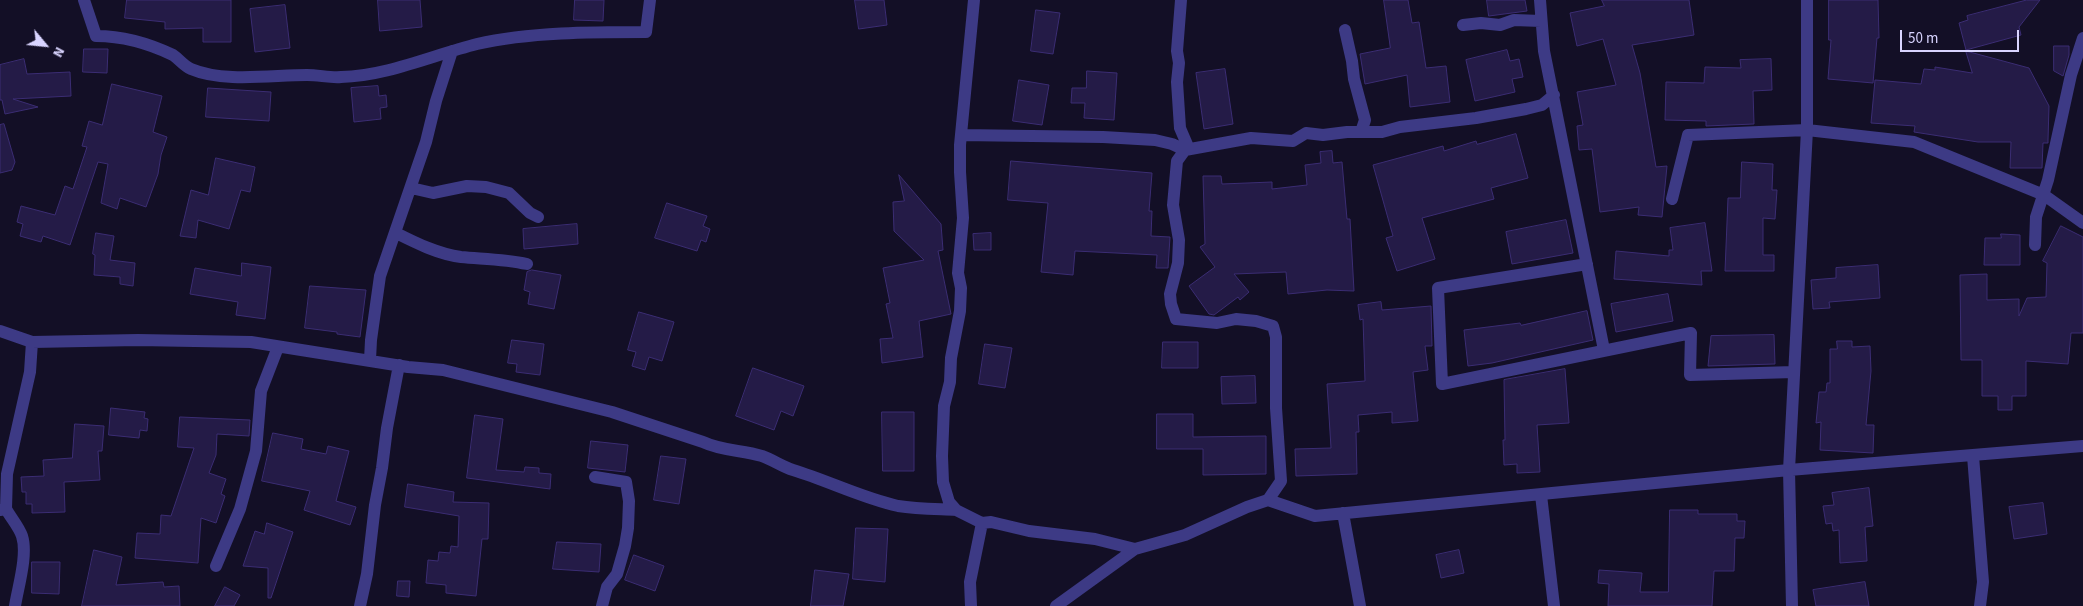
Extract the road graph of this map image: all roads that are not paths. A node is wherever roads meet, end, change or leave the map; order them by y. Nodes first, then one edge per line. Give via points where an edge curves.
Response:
1 (84, 0) edge
2 (650, 0) edge
3 (974, 0) edge
4 (1181, 0) edge
5 (1540, 0) edge
6 (1808, 0) edge
7 (1540, 21) junction
8 (1463, 25) dead end
9 (1345, 30) dead end
10 (2083, 38) edge
11 (452, 51) junction
12 (1554, 95) junction
13 (1807, 130) junction
14 (1361, 132) junction
15 (961, 135) junction
16 (1187, 149) junction
17 (411, 188) junction
18 (2044, 195) junction
19 (1672, 199) dead end
20 (538, 217) dead end
21 (2083, 223) edge
22 (396, 233) junction
23 (2035, 245) dead end
24 (527, 264) dead end
25 (1587, 264) junction
26 (0, 330) edge
27 (32, 342) junction
28 (278, 346) junction
29 (1604, 350) junction
30 (370, 360) junction
31 (399, 365) junction
32 (1794, 372) junction
33 (2083, 446) edge
34 (1973, 456) junction
35 (1789, 470) junction
36 (595, 477) dead end
37 (1541, 495) junction
38 (1268, 500) junction
39 (3, 510) edge
40 (956, 510) junction
41 (1343, 513) junction
42 (982, 523) junction
43 (1135, 549) junction
44 (216, 566) dead end
45 (15, 606) edge
46 (360, 606) edge
47 (602, 606) edge
48 (970, 606) edge
49 (1056, 606) edge
50 (1360, 606) edge
51 (1554, 606) edge
52 (1792, 606) edge
53 (1980, 606) edge

1 - 11 street via 96,36 148,45 174,56 190,68 219,75 341,77 371,73
2 - 11 street via 646,32 512,38
3 - 15 street
4 - 16 street via 1177,82 1180,128
5 - 7 street
6 - 13 street
7 - 8 street
7 - 12 street
9 - 14 street via 1366,120
10 - 18 street via 2071,75
11 - 17 street
12 - 14 street via 1542,105 1526,109 1382,132
12 - 25 street
13 - 18 street via 1914,142
13 - 19 street via 1688,135
13 - 32 street
14 - 16 street via 1306,133 1293,141 1251,138
15 - 16 street via 1154,140
15 - 40 street via 960,311 944,406 942,456 943,482 949,502
16 - 38 street via 1177,161 1173,205 1179,240 1171,304 1176,319 1217,323 1236,319 1273,326 1276,337 1280,481
17 - 20 street via 433,193 467,186 486,187 509,193
17 - 22 street
18 - 21 street
18 - 23 street via 2036,217
22 - 24 street via 426,247 460,257
22 - 30 street via 380,276
25 - 29 street
25 - 29 street via 1438,288 1442,384
26 - 27 street
27 - 28 street via 138,340 251,342
27 - 39 street via 30,372 7,474
28 - 30 street
28 - 44 street via 261,391 256,451 240,509
29 - 32 street via 1691,333 1690,376
30 - 31 street
31 - 40 street via 443,370 612,412 714,448 760,456 855,493 893,504
31 - 46 street
32 - 35 street
33 - 34 street
34 - 35 street
34 - 53 street via 1983,582
35 - 37 street
35 - 52 street
36 - 47 street via 626,482 628,500 625,546 617,574 607,587
37 - 41 street
37 - 51 street
38 - 41 street via 1315,516
38 - 43 street via 1185,535
39 - 45 street via 22,536
40 - 42 street
41 - 50 street
42 - 43 street
42 - 48 street via 970,582
43 - 49 street

